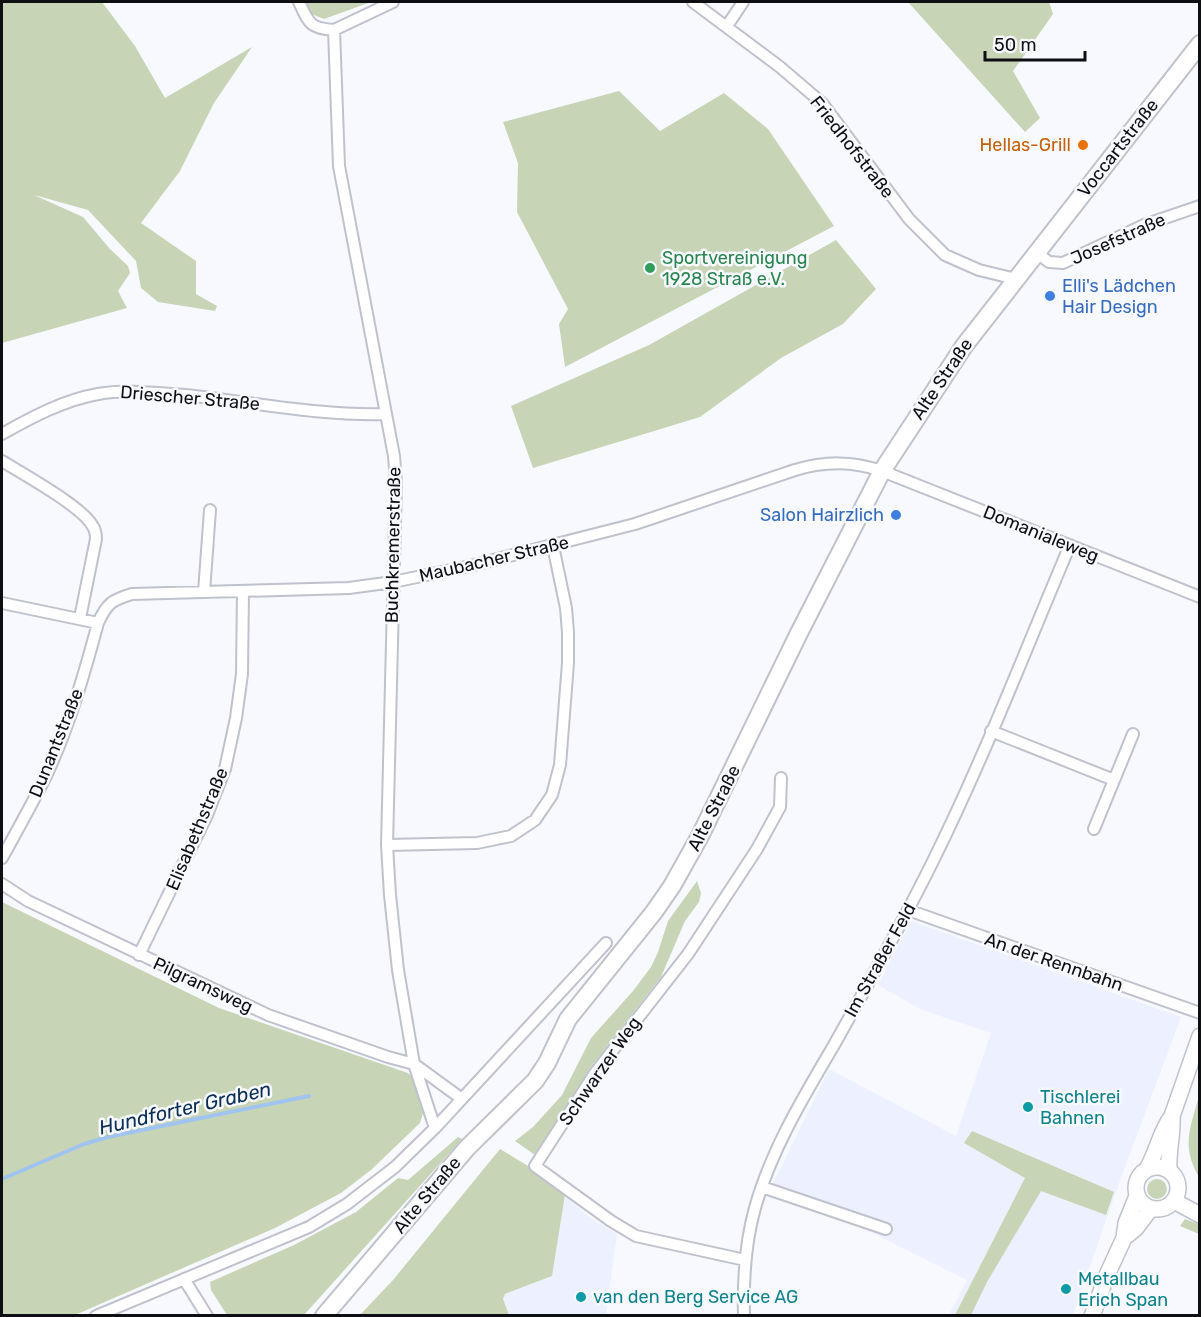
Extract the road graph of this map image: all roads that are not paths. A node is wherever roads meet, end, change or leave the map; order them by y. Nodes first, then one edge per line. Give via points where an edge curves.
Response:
1 (299, 2) edge
2 (393, 2) edge
3 (693, 2) edge
4 (743, 2) edge
5 (727, 26) junction
6 (334, 30) junction
7 (1200, 44) edge
8 (1200, 206) edge
9 (1037, 253) junction
10 (1016, 279) junction
11 (386, 414) junction
12 (2, 434) edge
13 (2, 461) edge
14 (882, 471) junction
15 (210, 510) dead end
16 (1070, 545) junction
17 (553, 546) junction
18 (393, 582) junction
19 (243, 591) junction
20 (204, 592) junction
21 (1200, 597) edge
22 (2, 603) edge
23 (80, 618) junction
24 (98, 623) junction
25 (992, 731) junction
26 (1133, 734) dead end
27 (781, 778) dead end
28 (1114, 780) junction
29 (1094, 829) dead end
30 (387, 845) junction
31 (2, 858) edge
32 (2, 884) edge
33 (908, 910) junction
34 (606, 944) dead end
35 (139, 955) junction
36 (1200, 1013) edge
37 (1200, 1036) edge
38 (414, 1064) junction
39 (462, 1099) junction
40 (1172, 1116) junction
41 (435, 1128) junction
42 (1147, 1169) junction
43 (1168, 1169) junction
44 (762, 1187) junction
45 (1137, 1196) junction
46 (1174, 1201) junction
47 (1151, 1208) junction
48 (1200, 1215) edge
49 (886, 1229) dead end
50 (1124, 1238) junction
51 (745, 1260) junction
52 (184, 1279) junction
53 (96, 1316) edge
54 (207, 1316) edge
55 (324, 1316) edge
56 (744, 1316) edge
57 (1092, 1316) edge

1 - 6 street via 310,24
2 - 6 street
3 - 5 street, Friedhofstraße
4 - 5 street
5 - 10 street, Friedhofstraße via 822,103 909,219 945,255
6 - 11 street, Buchkremerstraße via 339,166
7 - 9 main road, Voccartstraße
8 - 9 street, Josefstraße via 1144,225 1063,263 1049,262
9 - 10 main road, Alte Straße
10 - 14 main road, Alte Straße via 964,345
11 - 12 street, Driescher Straße via 358,415 125,391 71,401
11 - 18 street, Buchkremerstraße via 396,482
13 - 23 street via 56,495 94,527 96,539
14 - 16 street, Domanialeweg
14 - 17 street, Maubacher Straße via 861,464 818,463 635,524
14 - 55 main road, Alte Straße via 672,886 574,1012 535,1081 467,1148
15 - 20 street
16 - 21 street, Domanialeweg
16 - 25 street, Im Straßer Feld
17 - 18 street, Maubacher Straße
17 - 30 street via 566,608 568,643 560,765 552,795 535,820 510,836 477,843
18 - 19 street, Maubacher Straße via 349,588
18 - 30 street, Buchkremerstraße
19 - 20 street, Maubacher Straße
19 - 35 street, Elisabethstraße via 242,674 225,769
20 - 24 street, Maubacher Straße via 132,594 115,599
22 - 23 street
23 - 24 street
24 - 31 street, Dunantstraße via 56,751
25 - 28 street
25 - 33 street, Im Straßer Feld
26 - 28 street
27 - 51 street, Schwarzer Weg via 780,807 758,849 688,954 595,1073 536,1166 636,1236
28 - 29 street
30 - 38 street, Buchkremerstraße via 393,929
32 - 35 street, Pilgramsweg via 28,901
33 - 36 street, An der Rennbahn
33 - 44 street, Im Straßer Feld via 803,1098
34 - 39 street
35 - 38 street, Pilgramsweg via 268,1015
37 - 40 main road
38 - 39 street, Pilgramsweg
38 - 41 street
39 - 41 street
40 - 42 main road
40 - 43 main road
41 - 52 street via 347,1204 309,1227
42 - 43 main road
42 - 45 main road via 1137,1180
43 - 46 main road via 1178,1185
44 - 49 street
44 - 51 street, Im Straßer Feld
45 - 47 main road
45 - 50 main road
46 - 47 main road via 1165,1208
46 - 48 main road
47 - 50 main road
50 - 57 main road
51 - 56 street, Im Straßer Feld
52 - 53 street
52 - 54 street

